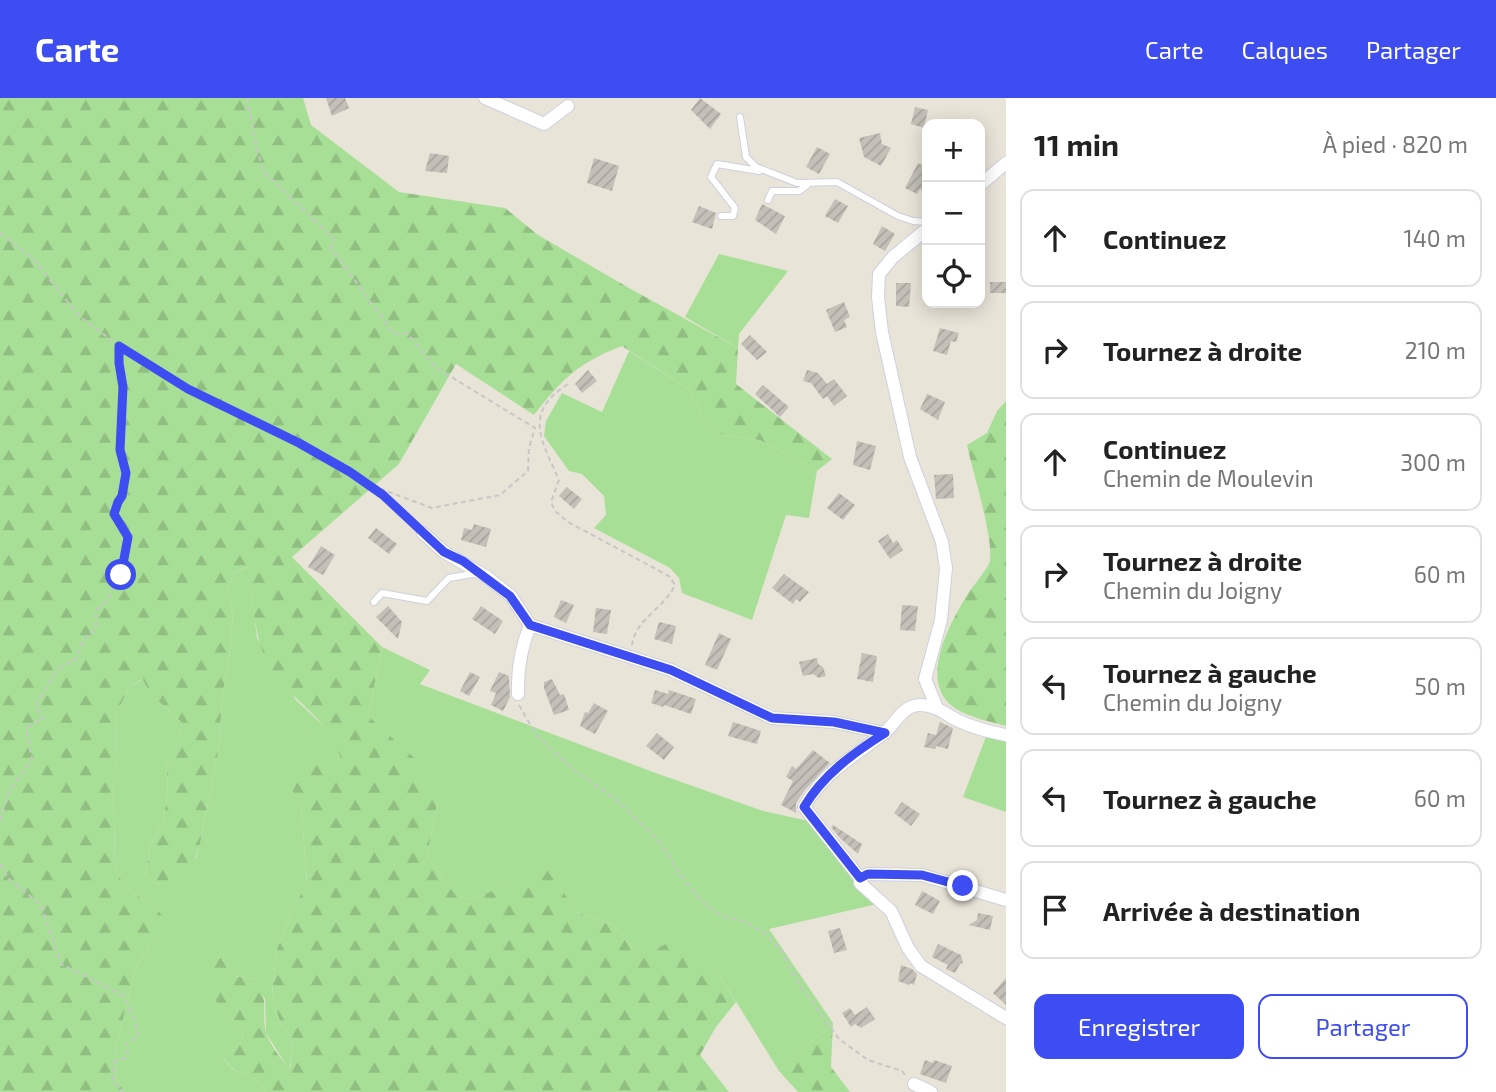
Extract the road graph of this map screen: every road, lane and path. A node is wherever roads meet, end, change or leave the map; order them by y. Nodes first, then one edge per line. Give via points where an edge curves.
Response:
1 (247, 98) edge
2 (485, 98) edge
3 (568, 106) dead end
4 (740, 117) dead end
5 (1006, 163) edge
6 (765, 172) junction
7 (984, 182) edge
8 (809, 184) junction
9 (768, 200) dead end
10 (721, 216) dead end
11 (922, 222) edge
12 (0, 233) edge
13 (922, 233) edge
14 (119, 346) junction
15 (568, 384) dead end
16 (362, 482) junction
17 (423, 533) joint
18 (480, 573) junction
19 (374, 602) dead end
20 (530, 625) junction
21 (630, 657) junction
22 (518, 694) joint
23 (937, 708) junction
24 (885, 733) junction
25 (1006, 735) edge
26 (0, 820) edge
27 (0, 864) edge
28 (860, 878) junction
29 (1006, 900) edge
30 (1006, 1018) edge
31 (914, 1084) joint
32 (123, 1092) edge
33 (931, 1092) edge

1 - 16 path via 264,172 332,238 331,248 394,334 407,333 435,367 535,428 528,471 500,495 432,508
2 - 3 street via 544,124
4 - 6 lane via 746,157
5 - 7 street
6 - 8 lane
6 - 10 lane via 717,164 711,177 735,208 733,216
8 - 9 lane via 799,191 772,191
8 - 11 lane via 837,183 898,216
12 - 14 path via 32,258 79,316
13 - 23 street via 879,274 878,297 910,457 930,505 946,568 941,620 925,679
14 - 16 path via 188,389 299,443
14 - 26 path via 123,387 120,450 126,473 114,514 128,537 121,579 96,611 96,628 83,640 76,658 58,669 37,703 43,718 26,727 32,760 9,791
15 - 21 path via 544,407 538,421 559,480 551,502 555,511 669,576 675,585 670,597 640,622
16 - 17 path
17 - 18 street
18 - 19 lane via 449,578 427,601 382,593
18 - 20 street via 510,596
20 - 21 street
20 - 22 street via 522,645
21 - 24 street via 671,670 772,718 834,722
22 - 31 path via 519,706 537,736 659,841 702,902 720,915 766,934 839,1039 868,1060 902,1071
23 - 24 street via 916,705
23 - 25 street via 960,721
24 - 28 street via 829,775 804,807
27 - 32 path via 8,878 41,905 61,964 124,996 138,1036 126,1044 125,1058 114,1062 113,1082
28 - 29 street via 868,874 922,875
28 - 30 street via 891,911 921,966
31 - 33 street

